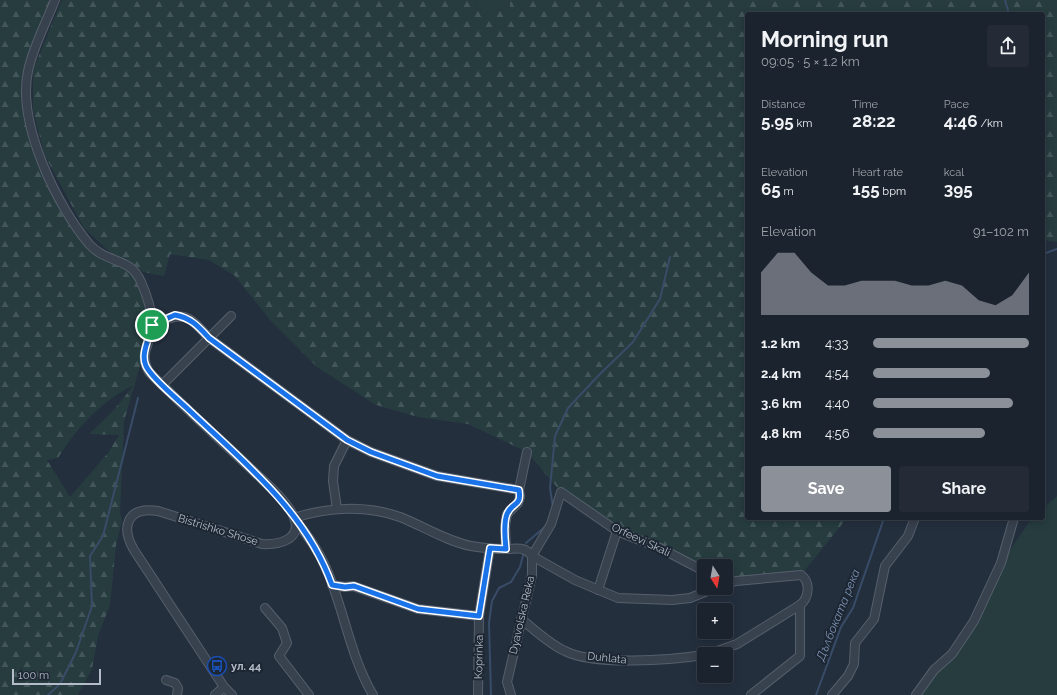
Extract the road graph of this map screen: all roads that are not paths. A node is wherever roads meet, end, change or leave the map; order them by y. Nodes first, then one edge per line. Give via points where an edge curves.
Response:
1 (55, 0) edge
2 (230, 316) dead end
3 (152, 325) junction
4 (209, 338) junction
5 (162, 385) junction
6 (347, 440) junction
7 (527, 452) dead end
8 (519, 490) junction
9 (337, 509) junction
10 (294, 518) junction
11 (914, 520) edge
12 (1013, 520) edge
13 (617, 531) junction
14 (490, 548) junction
15 (506, 549) junction
16 (532, 556) junction
17 (697, 567) edge
18 (733, 582) edge
19 (332, 585) junction
20 (598, 590) junction
21 (698, 595) edge
22 (800, 605) junction
23 (265, 608) dead end
24 (479, 616) junction
25 (521, 619) junction
26 (729, 647) edge
27 (697, 656) edge
28 (166, 680) dead end
29 (224, 687) junction
30 (177, 695) edge
31 (215, 695) edge
32 (232, 695) edge
33 (309, 695) edge
34 (373, 695) edge
35 (478, 695) edge
36 (510, 695) edge
37 (751, 695) edge
38 (832, 695) edge
39 (916, 695) edge

1 - 3 street via 26,83 36,148 61,204 90,245 103,256 134,268 141,282
2 - 4 street
3 - 4 street via 175,315 186,317 196,323
3 - 5 street via 144,357 146,366
4 - 5 street
4 - 6 street
5 - 10 street via 257,475 288,507
6 - 8 street via 371,452 437,476
6 - 9 street via 334,466 333,481
7 - 8 street
8 - 15 street via 518,503 507,514
9 - 10 street via 316,511
9 - 14 street via 364,510 398,517 469,546
10 - 19 street via 311,539
10 - 29 street, Bistrishko Shose via 295,526 290,538 286,542 271,545 152,510 139,511 128,523 127,536 130,543
11 - 38 street via 908,536 885,566 874,619 855,643 854,664 848,676
12 - 39 street via 1001,563 974,621 952,654 934,670
13 - 16 street, Orfeevi Skali via 561,492 551,524
13 - 17 street, Orfeevi Skali via 660,548
13 - 20 street
14 - 15 street
14 - 24 street, Koprinka
15 - 16 street via 521,548
16 - 20 street
16 - 25 street, Dyavolska Reka via 532,575
18 - 22 street via 801,576 807,582 808,592 807,598
19 - 24 street via 354,586 418,609
19 - 34 street via 363,675
20 - 21 street via 618,598 672,600
22 - 26 street
22 - 37 street via 800,656
23 - 33 street via 285,634 287,643 279,656
24 - 35 street, Koprinka
25 - 27 street, Duhlata via 566,652 595,659 630,661
25 - 36 street, Dyavolska Reka via 507,682
28 - 30 street via 175,683 178,688
29 - 31 street
29 - 32 street, Bistrishko Shose

